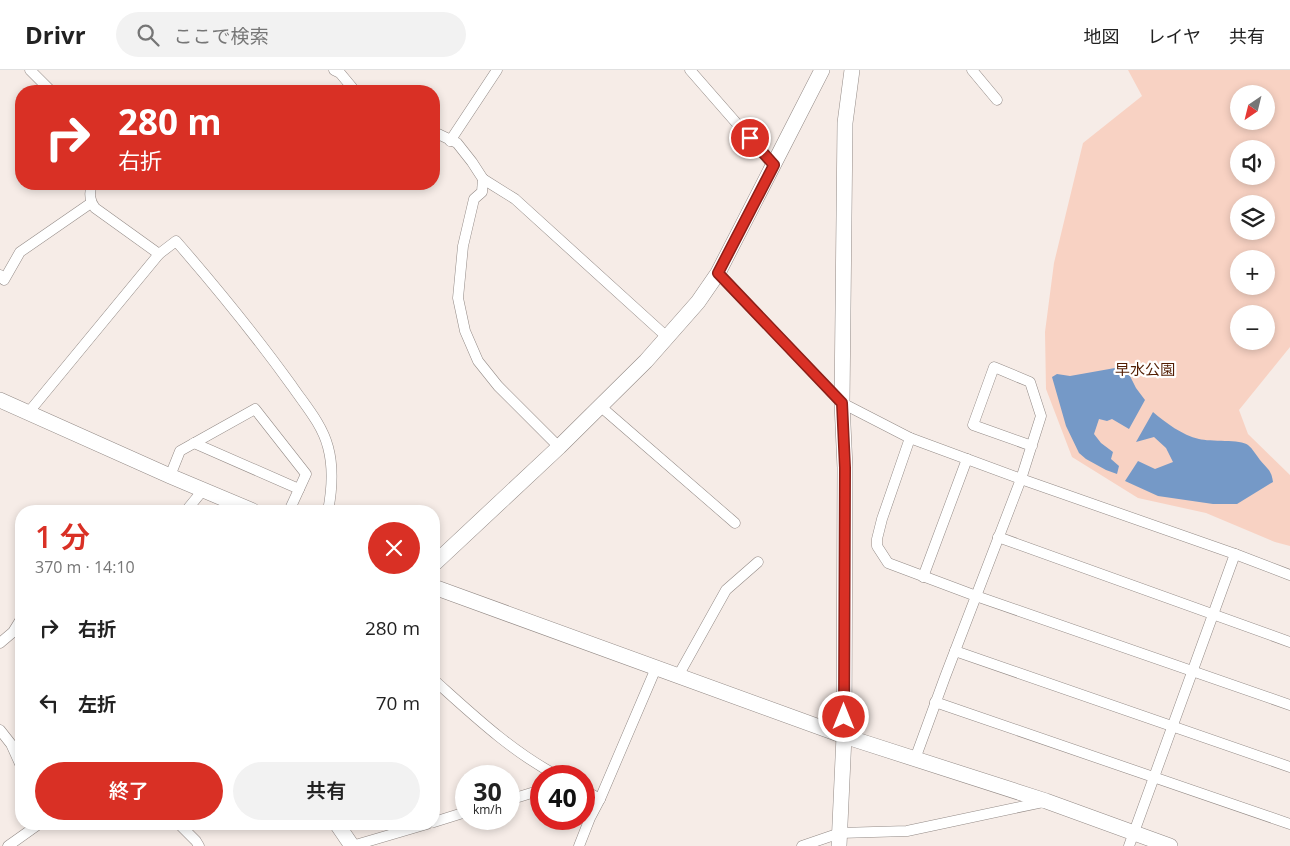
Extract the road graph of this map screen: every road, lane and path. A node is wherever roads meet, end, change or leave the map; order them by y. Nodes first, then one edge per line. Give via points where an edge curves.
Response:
1 (30, 70) edge
2 (498, 70) edge
3 (690, 70) edge
4 (822, 70) edge
5 (852, 70) edge
6 (972, 70) edge
7 (339, 71) edge
8 (45, 85) edge
9 (350, 85) edge
10 (997, 100) dead end
11 (440, 135) edge
12 (450, 141) junction
13 (774, 165) junction
14 (483, 179) junction
15 (90, 190) edge
16 (91, 203) junction
17 (159, 254) junction
18 (718, 273) junction
19 (2, 280) edge
20 (667, 336) junction
21 (0, 400) edge
22 (842, 403) junction
23 (600, 406) junction
24 (28, 413) junction
25 (910, 438) junction
26 (194, 443) junction
27 (1032, 446) junction
28 (559, 447) junction
29 (967, 459) junction
30 (170, 476) junction
31 (1021, 479) junction
32 (300, 489) junction
33 (203, 490) junction
34 (191, 505) edge
35 (239, 505) edge
36 (292, 505) edge
37 (329, 505) edge
38 (735, 523) dead end
39 (998, 537) junction
40 (1235, 554) junction
41 (440, 558) edge
42 (758, 562) dead end
43 (1290, 575) edge
44 (923, 577) junction
45 (440, 589) edge
46 (976, 596) junction
47 (1213, 614) junction
48 (15, 629) edge
49 (1290, 642) edge
50 (0, 643) edge
51 (955, 651) junction
52 (656, 668) junction
53 (1193, 671) junction
54 (678, 676) junction
55 (440, 685) edge
56 (936, 702) junction
57 (1290, 705) edge
58 (1173, 727) junction
59 (0, 730) edge
60 (844, 736) junction
61 (15, 754) edge
62 (915, 759) junction
63 (538, 765) edge
64 (1290, 768) edge
65 (1155, 778) junction
66 (595, 796) edge
67 (600, 799) junction
68 (1046, 801) junction
69 (455, 815) edge
70 (440, 820) edge
71 (1290, 824) edge
72 (31, 830) edge
73 (184, 830) edge
74 (342, 830) edge
75 (407, 830) edge
76 (839, 839) edge
77 (1132, 840) edge
78 (8, 846) edge
79 (199, 846) edge
80 (352, 846) edge
81 (579, 846) edge
82 (802, 846) edge
83 (1170, 846) edge

1 - 8 street
2 - 12 street
3 - 13 street
4 - 13 street
5 - 22 street via 845,123
6 - 10 street
7 - 9 street
11 - 12 street
12 - 14 street via 457,143
13 - 18 street
14 - 20 street via 515,199
14 - 28 street via 482,192 474,199 462,255 458,298 465,331 478,361 498,386
15 - 16 street
16 - 17 street
16 - 19 street via 20,252
17 - 24 street
17 - 37 street via 176,241 269,355 319,424 332,467
18 - 20 street via 698,302
18 - 22 street
20 - 23 street
21 - 24 street
22 - 25 street
22 - 60 street via 845,468
23 - 28 street
23 - 38 street
24 - 30 street
25 - 29 street
25 - 44 street via 882,519 877,546 888,563
26 - 30 street via 180,451
26 - 32 street
26 - 32 street via 255,409 306,474
27 - 27 street via 1041,416 1030,382 994,367 973,424
27 - 31 street
28 - 41 street
29 - 31 street
29 - 44 street
30 - 33 street
31 - 39 street
31 - 40 street
32 - 36 street
33 - 34 street
33 - 35 street
39 - 46 street
39 - 47 street
40 - 43 street
40 - 47 street
42 - 54 street via 726,590
44 - 46 street
45 - 52 street
46 - 51 street
46 - 53 street
47 - 49 street
47 - 53 street
48 - 50 street
51 - 56 street
51 - 58 street
52 - 54 street
52 - 67 street
53 - 57 street
53 - 58 street
54 - 60 street
55 - 63 street via 476,718
56 - 62 street
56 - 65 street
58 - 64 street
58 - 65 street
59 - 61 street
60 - 62 street
60 - 76 street
62 - 68 street
65 - 71 street
65 - 77 street
66 - 67 street
67 - 81 street
68 - 76 street via 907,832
68 - 77 street
69 - 70 street
72 - 78 street
73 - 79 street
74 - 80 street
75 - 80 street
76 - 82 street
77 - 83 street

